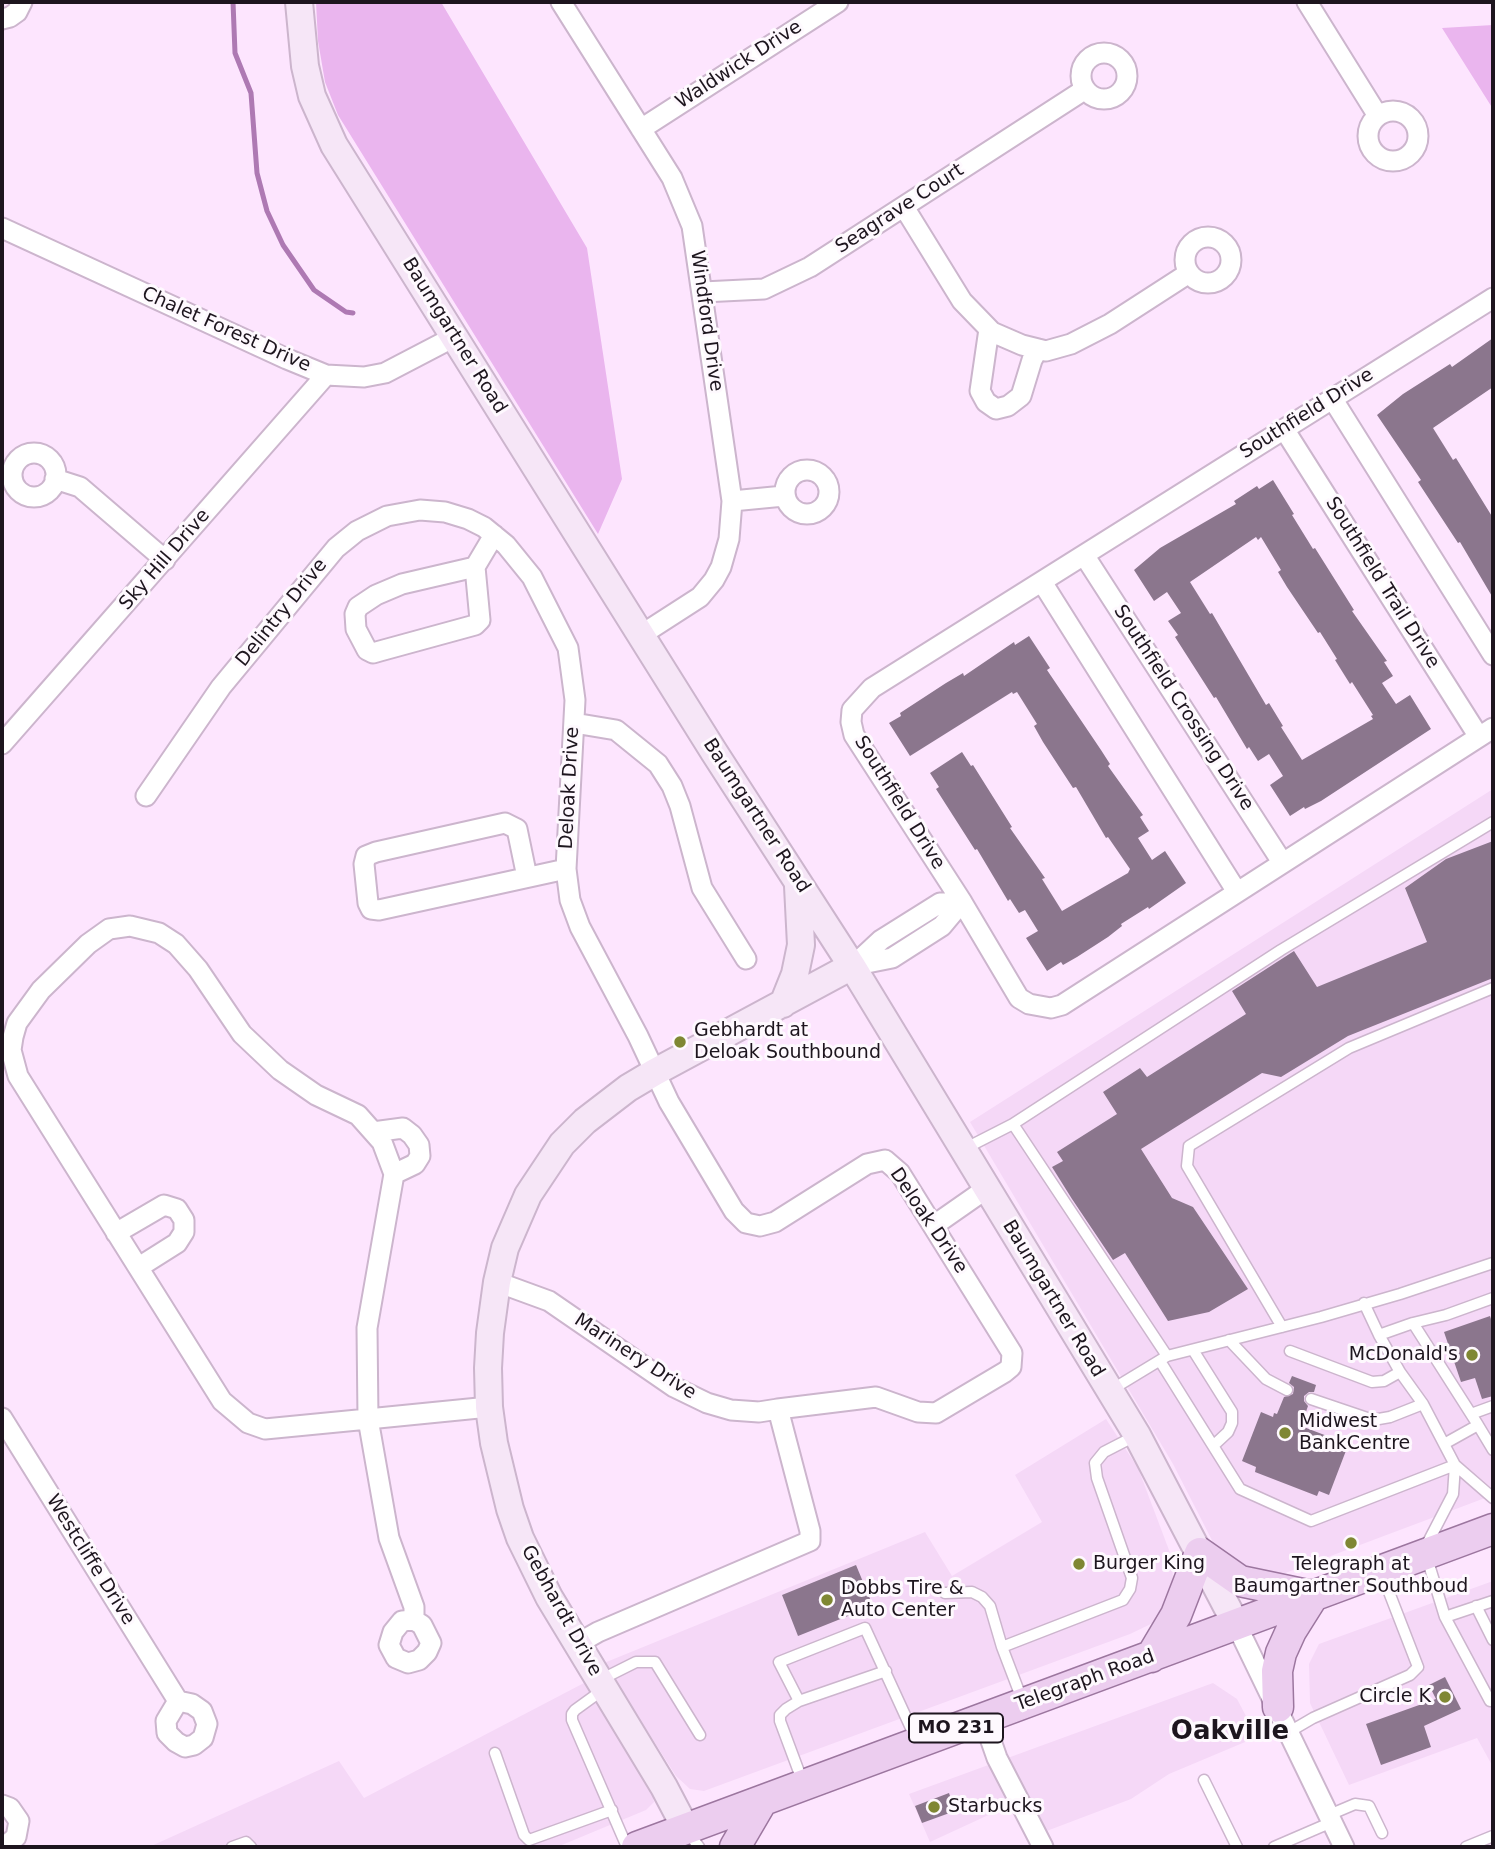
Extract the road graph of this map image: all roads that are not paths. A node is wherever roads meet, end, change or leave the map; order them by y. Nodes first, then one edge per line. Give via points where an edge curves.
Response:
1 (22, 2) edge
2 (299, 2) edge
3 (561, 2) edge
4 (1307, 2) edge
5 (827, 5) edge
6 (2, 19) edge
7 (1084, 90) dead end
8 (1378, 116) dead end
9 (641, 130) junction
10 (904, 207) junction
11 (2, 228) edge
12 (1189, 273) dead end
13 (703, 292) junction
14 (1493, 298) edge
15 (989, 329) junction
16 (454, 337) junction
17 (1038, 349) junction
18 (326, 375) junction
19 (1332, 398) junction
20 (1284, 429) junction
21 (55, 479) dead end
22 (785, 496) dead end
23 (732, 501) junction
24 (468, 519) joint
25 (494, 535) junction
26 (1084, 555) junction
27 (166, 560) junction
28 (475, 566) junction
29 (1042, 582) junction
30 (641, 635) junction
31 (1493, 655) edge
32 (574, 723) junction
33 (1486, 733) edge
34 (2, 744) edge
35 (146, 796) dead end
36 (1493, 822) edge
37 (1282, 862) junction
38 (566, 869) junction
39 (527, 877) junction
40 (798, 883) junction
41 (1237, 892) junction
42 (962, 902) junction
43 (746, 960) dead end
44 (852, 967) junction
45 (1493, 988) edge
46 (783, 1004) junction
47 (655, 1072) junction
48 (1013, 1124) junction
49 (373, 1132) junction
50 (962, 1149) junction
51 (394, 1174) junction
52 (986, 1189) junction
53 (933, 1226) junction
54 (116, 1233) junction
55 (1493, 1263) edge
56 (139, 1267) junction
57 (497, 1282) junction
58 (1493, 1298) edge
59 (1364, 1303) junction
60 (1413, 1323) junction
61 (1282, 1327) junction
62 (1379, 1335) junction
63 (1229, 1340) junction
64 (1193, 1350) junction
65 (1290, 1351) dead end
66 (1163, 1359) junction
67 (1400, 1372) junction
68 (1287, 1390) dead end
69 (1110, 1391) junction
70 (1311, 1399) dead end
71 (1423, 1404) junction
72 (1493, 1406) edge
73 (489, 1407) junction
74 (778, 1409) junction
75 (1471, 1414) junction
76 (2, 1418) edge
77 (368, 1419) junction
78 (1478, 1425) junction
79 (1137, 1435) junction
80 (1444, 1444) junction
81 (1213, 1446) junction
82 (1493, 1450) edge
83 (1455, 1465) junction
84 (1493, 1498) edge
85 (1493, 1529) edge
86 (1200, 1553) junction
87 (1423, 1555) junction
88 (1381, 1571) junction
89 (945, 1592) dead end
90 (1313, 1596) junction
91 (1493, 1601) edge
92 (1476, 1606) junction
93 (1446, 1617) junction
94 (414, 1620) dead end
95 (1237, 1626) junction
96 (1493, 1640) edge
97 (577, 1644) junction
98 (1002, 1647) junction
99 (1151, 1657) junction
100 (886, 1671) junction
101 (602, 1685) junction
102 (178, 1701) dead end
103 (799, 1701) junction
104 (1493, 1701) edge
105 (1024, 1704) junction
106 (983, 1718) junction
107 (1283, 1719) junction
108 (699, 1735) dead end
109 (917, 1743) junction
110 (495, 1753) dead end
111 (1204, 1780) dead end
112 (804, 1785) junction
113 (762, 1801) junction
114 (2, 1805) edge
115 (612, 1810) junction
116 (1331, 1818) junction
117 (1382, 1833) dead end
118 (1493, 1836) edge
119 (691, 1841) edge
120 (531, 1844) edge
121 (4, 1847) edge
122 (232, 1847) edge
123 (251, 1847) edge
124 (627, 1847) edge
125 (637, 1847) edge
126 (735, 1847) edge
127 (1043, 1847) edge
128 (1237, 1847) edge
129 (1274, 1847) edge
130 (1344, 1847) edge
131 (1466, 1847) edge

1 - 6 street via 17,12
2 - 16 main road, Baumgartner Road via 305,66 322,120
3 - 9 street, Windford Drive
4 - 8 street
5 - 9 street, Waldwick Drive
7 - 10 street, Seagrave Court
9 - 13 street, Windford Drive via 672,178 692,226
10 - 13 street, Seagrave Court via 810,267 764,289
10 - 15 street via 962,301
11 - 18 street, Chalet Forest Drive
12 - 17 street via 1071,344
13 - 23 street, Windford Drive
14 - 19 street, Southfield Drive
15 - 17 street
15 - 17 street via 980,391 996,409 1008,407 1021,396
16 - 18 street, Chalet Forest Drive via 385,373
16 - 30 main road, Baumgartner Road
18 - 27 street, Sky Hill Drive
19 - 20 street, Southfield Drive
19 - 31 street
20 - 26 street, Southfield Drive
20 - 33 street, Southfield Trail Drive
21 - 27 street via 80,487
22 - 23 street
23 - 30 street, Windford Drive via 729,539 714,580 700,597
24 - 25 street, Deloak Drive
24 - 35 street, Delintry Drive via 420,510 387,516 335,548 221,687
25 - 28 street
25 - 32 street, Deloak Drive via 532,577 568,648
26 - 29 street, Southfield Drive
26 - 37 street, Southfield Crossing Drive
27 - 34 street, Sky Hill Drive
28 - 28 street via 480,620 475,625 373,653 367,650 356,629 358,607 402,584
29 - 41 street
29 - 42 street, Southfield Drive via 872,688 852,710 854,735
30 - 40 main road, Baumgartner Road
32 - 38 street, Deloak Drive
32 - 43 street via 616,730 658,764 680,806 702,888
33 - 37 street, Southfield Drive
36 - 48 lane via 1281,950
37 - 41 street, Southfield Drive
38 - 39 street
38 - 47 street, Deloak Drive via 580,927
39 - 39 street via 517,829 505,823 376,852 366,856 363,864 368,903 379,910
40 - 44 main road, Baumgartner Road
40 - 46 main road via 801,945
41 - 42 street, Southfield Drive via 1051,1009 1020,998
42 - 44 street via 942,926 892,958
44 - 46 main road, Gebhardt Drive
44 - 50 main road, Baumgartner Road
45 - 61 lane via 1347,1050 1189,1146 1187,1166
46 - 47 main road, Gebhardt Drive
47 - 53 street, Deloak Drive via 734,1211 746,1223 760,1227 775,1222 867,1164 885,1160 900,1172
47 - 57 main road, Gebhardt Drive via 606,1103 562,1144 515,1221
48 - 50 lane
48 - 66 lane
49 - 51 street via 382,1142
49 - 51 street via 403,1128 419,1145 415,1164
49 - 54 street via 358,1115 316,1095 251,1043 176,944 145,928 109,929 68,961 41,990 17,1023 11,1050 18,1076
50 - 52 main road, Baumgartner Road
51 - 77 street via 367,1328
52 - 53 street
52 - 69 main road, Baumgartner Road
53 - 74 street, Deloak Drive via 1012,1353 1011,1367 936,1413 918,1412 876,1396
54 - 56 street
54 - 56 street via 164,1205 177,1209 184,1220 177,1243
55 - 59 lane
56 - 77 street via 222,1401 248,1423 265,1429
57 - 73 main road, Gebhardt Drive
57 - 74 street, Marinery Drive via 548,1301 674,1387 707,1403 731,1410
58 - 60 lane
59 - 61 lane
59 - 62 lane
60 - 62 lane
60 - 75 lane
61 - 63 lane
62 - 67 lane
63 - 64 lane
63 - 68 lane via 1266,1379
64 - 66 lane
64 - 81 lane via 1231,1412 1228,1432
65 - 67 lane via 1372,1382
66 - 69 lane
66 - 81 lane
67 - 71 lane
69 - 79 main road, Baumgartner Road
70 - 71 lane via 1373,1420
71 - 80 lane
72 - 75 lane
73 - 77 street
73 - 97 main road, Gebhardt Drive via 500,1474 520,1538
74 - 97 street via 810,1541
75 - 78 lane
76 - 102 street, Westcliffe Drive
77 - 94 street via 389,1538 414,1607
78 - 80 lane
78 - 82 lane
79 - 86 main road, Baumgartner Road
79 - 98 lane via 1104,1452 1096,1463 1097,1478 1132,1578 1123,1600
80 - 83 lane
81 - 83 lane via 1240,1489 1311,1521
83 - 84 lane
83 - 87 lane via 1452,1494
85 - 87 main road, Telegraph Road / MO 231
86 - 90 main road via 1240,1581
86 - 95 main road, Baumgartner Road
86 - 99 main road via 1176,1615
87 - 88 main road, Telegraph Road / MO 231
87 - 93 lane
88 - 90 main road, Telegraph Road / MO 231
88 - 107 lane via 1418,1667 1410,1675 1313,1718
89 - 98 lane via 972,1592 982,1597 990,1606
90 - 95 main road, Telegraph Road / MO 231
90 - 107 main road via 1281,1653 1277,1671
91 - 92 lane
92 - 93 lane
92 - 96 lane
93 - 104 lane
95 - 99 main road, Telegraph Road / MO 231
95 - 107 street
97 - 101 main road, Gebhardt Drive
98 - 105 lane
99 - 105 main road, Telegraph Road / MO 231
100 - 103 lane
100 - 103 lane via 865,1628 779,1661
100 - 109 lane
101 - 108 lane via 636,1662 654,1662
101 - 115 lane via 575,1710 572,1720
101 - 119 main road, Gebhardt Drive
103 - 112 lane via 780,1715 780,1721
105 - 106 main road, Telegraph Road / MO 231
106 - 109 main road, Telegraph Road / MO 231
106 - 127 street via 997,1758
107 - 116 street
109 - 112 main road, Telegraph Road / MO 231
110 - 120 lane
111 - 128 lane
112 - 113 main road, Telegraph Road / MO 231
113 - 119 main road, Telegraph Road / MO 231
113 - 126 main road
114 - 121 street via 19,1821 16,1837
115 - 120 lane
115 - 124 lane
116 - 117 lane via 1355,1804 1369,1806
116 - 129 lane
116 - 130 street
118 - 131 lane
119 - 125 main road, Telegraph Road / MO 231
122 - 123 lane via 246,1842

